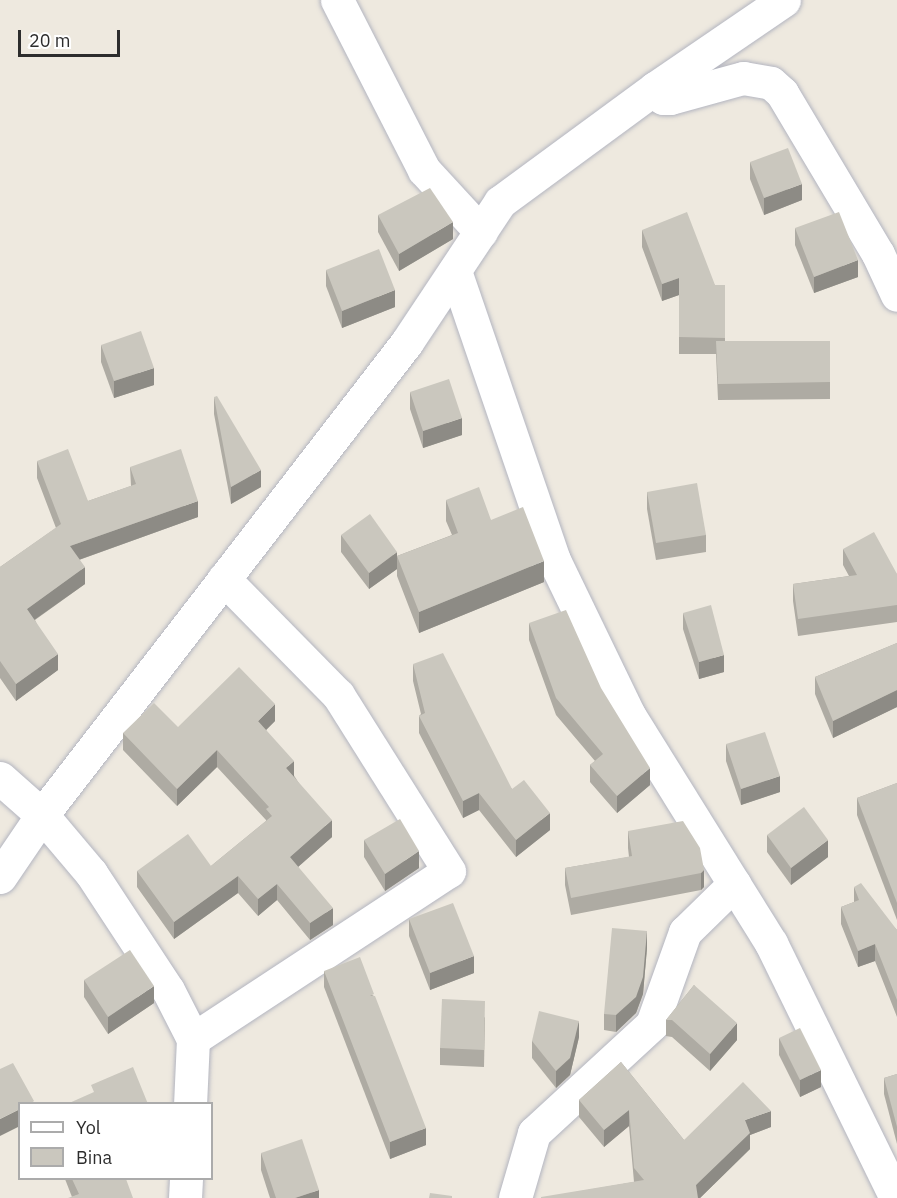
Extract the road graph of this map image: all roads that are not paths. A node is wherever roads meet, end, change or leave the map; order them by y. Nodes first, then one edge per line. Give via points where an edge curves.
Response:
1 (337, 0) edge
2 (784, 0) edge
3 (655, 88) junction
4 (481, 232) junction
5 (455, 271) junction
6 (897, 295) edge
7 (224, 579) junction
8 (0, 778) edge
9 (42, 815) junction
10 (0, 877) edge
11 (734, 884) junction
12 (193, 1039) junction
13 (190, 1102) edge
14 (186, 1180) edge
15 (185, 1198) edge
16 (515, 1198) edge
17 (896, 1198) edge

1 - 4 street via 424,171
2 - 3 street
3 - 4 street via 500,202
3 - 6 street via 663,98 670,98 743,78 771,83 782,93 872,243
4 - 5 street
5 - 7 street via 407,342
5 - 11 street via 555,560 629,715
7 - 9 street
7 - 12 street via 338,695 449,871
8 - 9 street
9 - 10 street
9 - 12 street via 127,922
11 - 16 street via 685,932 652,1024 534,1133
11 - 17 street via 771,943
12 - 13 street
14 - 15 street

